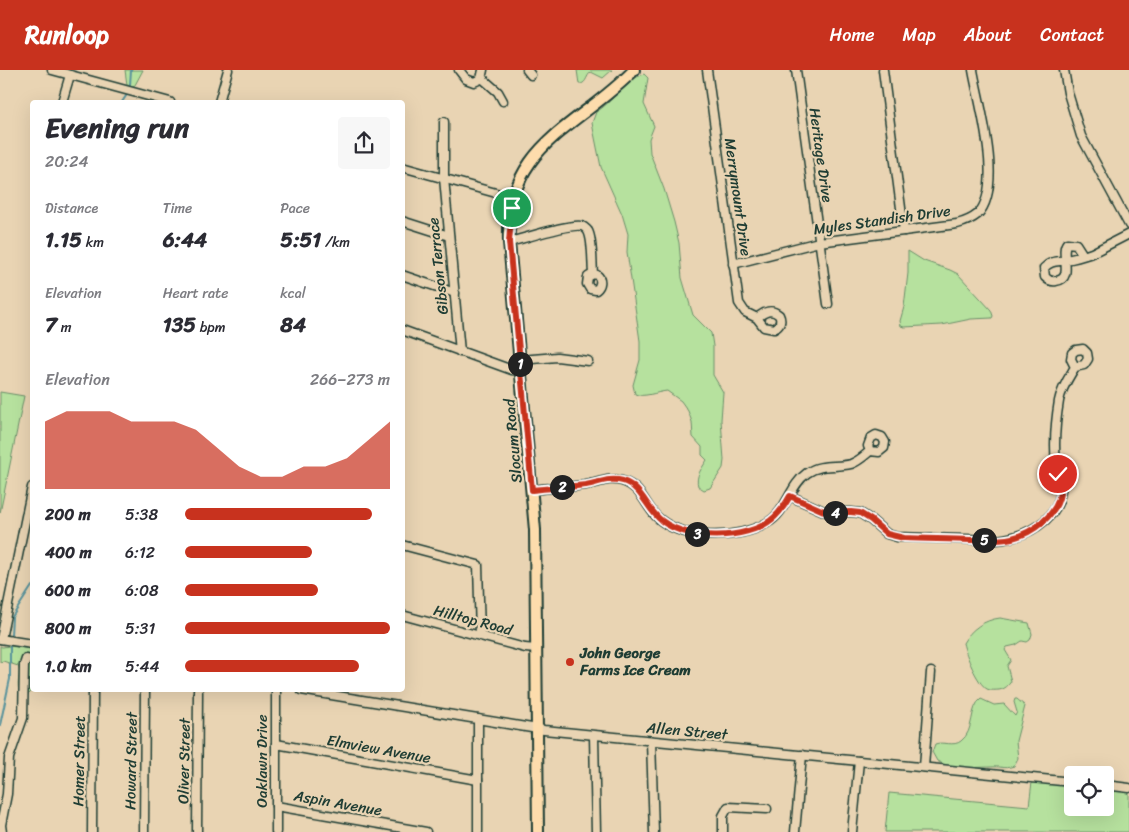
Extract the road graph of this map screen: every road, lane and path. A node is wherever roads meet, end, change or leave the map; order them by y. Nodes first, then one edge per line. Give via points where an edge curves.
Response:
1 (52, 70) edge
2 (228, 70) edge
3 (460, 70) edge
4 (634, 70) edge
5 (707, 70) edge
6 (796, 70) edge
7 (883, 70) edge
8 (973, 70) edge
9 (1064, 70) edge
10 (483, 74) edge
11 (70, 75) junction
12 (63, 100) edge
13 (163, 100) edge
14 (220, 100) edge
15 (503, 101) dead end
16 (444, 122) dead end
17 (405, 168) edge
18 (444, 178) junction
19 (514, 198) junction
20 (405, 222) edge
21 (1129, 225) edge
22 (904, 231) junction
23 (1129, 234) edge
24 (449, 236) junction
25 (509, 242) junction
26 (819, 242) junction
27 (1083, 255) junction
28 (733, 264) junction
29 (592, 274) dead end
30 (405, 277) edge
31 (455, 293) junction
32 (828, 304) dead end
33 (757, 318) dead end
34 (405, 331) edge
35 (460, 352) junction
36 (588, 361) dead end
37 (521, 366) junction
38 (1075, 366) dead end
39 (870, 452) dead end
40 (532, 490) junction
41 (790, 496) junction
42 (30, 497) edge
43 (405, 546) edge
44 (405, 616) edge
45 (480, 636) junction
46 (1, 639) edge
47 (30, 644) edge
48 (536, 649) junction
49 (30, 660) edge
50 (931, 672) dead end
51 (93, 692) edge
52 (145, 692) edge
53 (198, 692) edge
54 (276, 692) edge
55 (338, 693) edge
56 (478, 720) junction
57 (537, 729) junction
58 (594, 736) junction
59 (651, 741) junction
60 (276, 744) junction
61 (802, 755) junction
62 (859, 761) junction
63 (924, 767) junction
64 (478, 780) junction
65 (1064, 781) edge
66 (1114, 786) edge
67 (1129, 788) edge
68 (276, 806) junction
69 (767, 809) dead end
70 (2, 832) edge
71 (92, 832) edge
72 (144, 832) edge
73 (196, 832) edge
74 (276, 832) edge
75 (426, 832) edge
76 (478, 832) edge
77 (538, 832) edge
78 (596, 832) edge
79 (654, 832) edge
80 (723, 832) edge
81 (795, 832) edge
82 (852, 832) edge

1 - 11 street
2 - 14 street
3 - 10 street via 471,82 478,81
4 - 19 main road, Slocum Road via 545,143 527,167
5 - 28 street, Merrymount Drive
6 - 26 street, Heritage Drive
7 - 22 street
8 - 22 street, Myles Standish Drive via 990,169 985,200 978,214 965,222
9 - 21 street via 1081,136
10 - 15 street
11 - 12 street
11 - 13 street
16 - 18 street, Gibson Terrace
17 - 18 street
18 - 19 street
18 - 24 street, Gibson Terrace
19 - 25 main road, Slocum Road
20 - 24 street
22 - 26 street, Myles Standish Drive
23 - 27 street
24 - 31 street, Gibson Terrace
25 - 29 street via 580,226 590,237
25 - 37 main road, Slocum Road
26 - 28 street, Myles Standish Drive
26 - 32 street, Heritage Drive
27 - 27 street via 1065,260 1064,248 1067,243 1076,244
28 - 33 street, Merrymount Drive via 741,307
30 - 31 street
31 - 35 street, Gibson Terrace
34 - 35 street
35 - 37 street via 512,370
36 - 37 street via 557,357
37 - 40 main road, Slocum Road
38 - 41 street via 1058,406 1056,453 1059,497 1048,516 1022,535 996,540 904,538 887,534 860,513 826,512
39 - 41 street via 850,464 824,466 809,472
40 - 41 street via 618,480 636,488 654,513 668,525 692,534 726,535 746,532 768,523
40 - 48 main road, Slocum Road via 536,539
42 - 46 street
43 - 45 street via 478,565
44 - 45 street, Hilltop Road
45 - 48 street, Hilltop Road
46 - 47 street
48 - 57 main road, Slocum Road
49 - 70 street via 26,659 24,665 23,718 9,758
50 - 63 street
51 - 71 street, Homer Street
52 - 72 street, Howard Street
53 - 73 street, Oliver Street
54 - 60 street, Oaklawn Drive
55 - 56 street, Allen Street
56 - 57 street, Allen Street
56 - 64 street
57 - 58 street, Allen Street
57 - 77 main road, Slocum Road
58 - 59 street, Allen Street
58 - 78 street
59 - 61 street, Allen Street
59 - 79 street
60 - 64 street, Elmview Avenue
60 - 68 street, Oaklawn Drive
61 - 62 street, Allen Street
61 - 81 street
62 - 63 street, Allen Street
62 - 82 street
63 - 65 street, Allen Street
64 - 76 street
66 - 67 street
68 - 74 street, Oaklawn Drive
68 - 75 street, Aspin Avenue
69 - 80 street via 728,807 723,816

